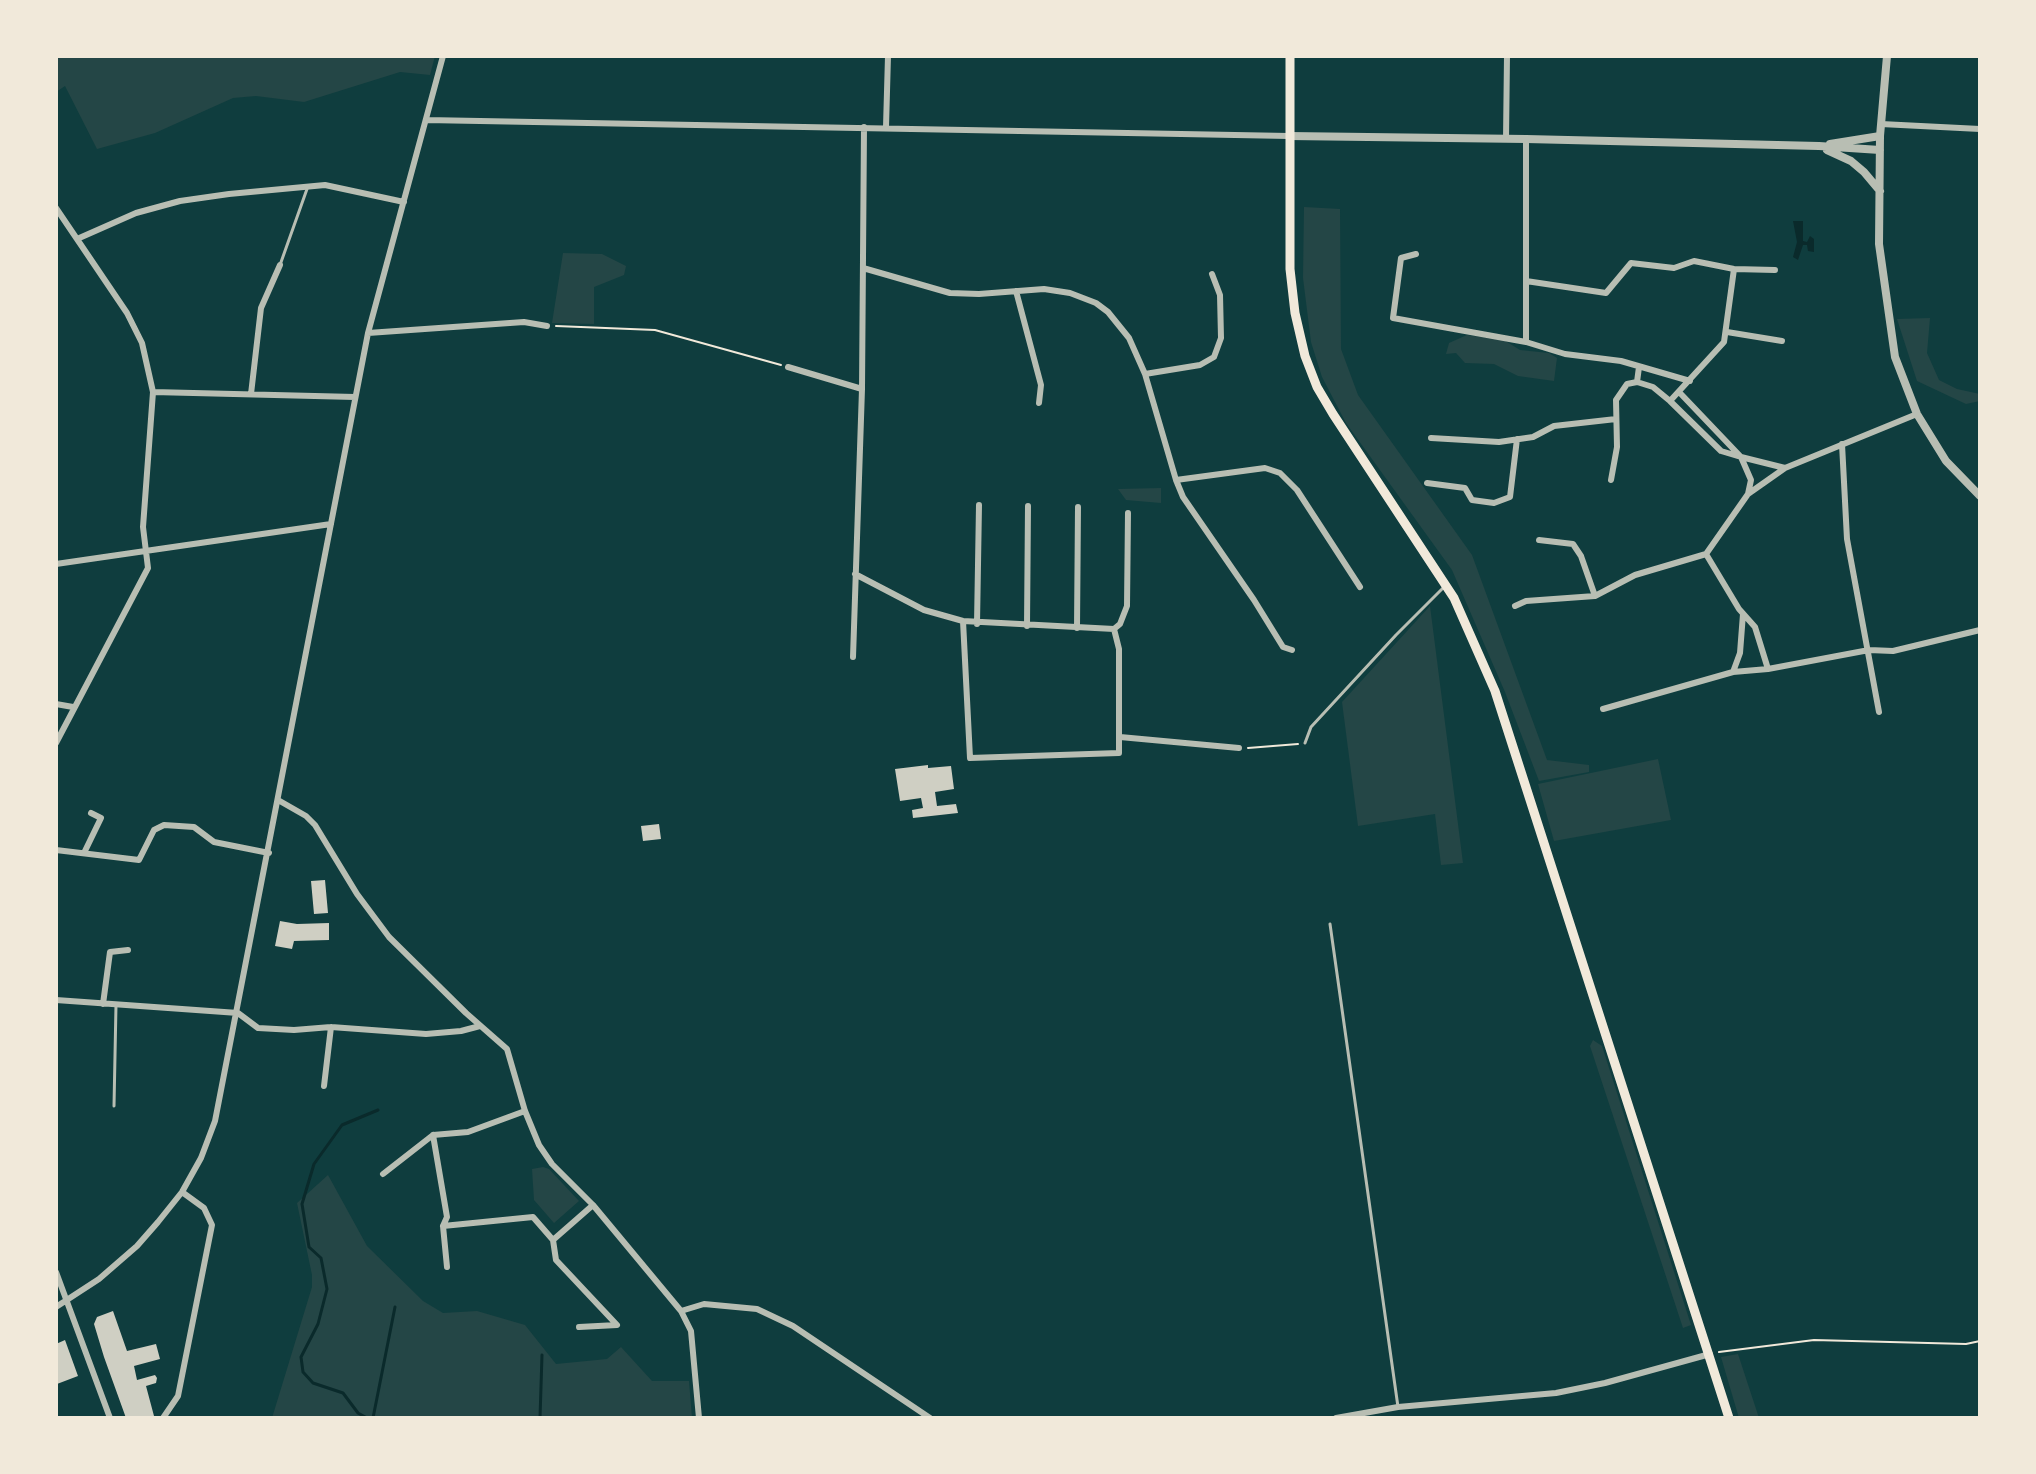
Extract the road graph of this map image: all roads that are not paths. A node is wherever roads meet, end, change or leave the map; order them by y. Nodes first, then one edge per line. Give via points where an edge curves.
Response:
1 (443, 56) edge
2 (888, 56) edge
3 (1290, 56) edge
4 (1507, 56) edge
5 (1887, 56) edge
6 (426, 120) junction
7 (1881, 124) junction
8 (864, 127) junction
9 (886, 127) junction
10 (1980, 129) edge
11 (1289, 136) junction
12 (1880, 136) junction
13 (1506, 139) junction
14 (1526, 139) junction
15 (1819, 146) junction
16 (1880, 150) junction
17 (308, 185) junction
18 (1880, 191) junction
19 (404, 202) junction
20 (56, 208) edge
21 (77, 239) junction
22 (1416, 254) dead end
23 (280, 265) joint
24 (863, 268) junction
25 (1734, 269) junction
26 (1775, 270) dead end
27 (1212, 274) dead end
28 (1526, 281) junction
29 (1016, 291) junction
30 (547, 326) road end
31 (1727, 332) junction
32 (368, 333) junction
33 (1782, 341) dead end
34 (1526, 342) junction
35 (788, 367) road end
36 (1639, 367) junction
37 (1145, 374) junction
38 (1690, 381) junction
39 (1637, 382) junction
40 (862, 389) junction
41 (153, 392) junction
42 (1680, 393) junction
43 (251, 394) junction
44 (355, 397) junction
45 (1670, 401) junction
46 (1039, 403) dead end
47 (1917, 414) junction
48 (1616, 419) junction
49 (1431, 438) dead end
50 (1517, 439) junction
51 (1842, 444) junction
52 (1741, 457) junction
53 (1785, 468) junction
54 (1176, 480) junction
55 (1611, 480) dead end
56 (1427, 483) dead end
57 (1748, 494) junction
58 (1980, 496) edge
59 (979, 505) dead end
60 (1028, 506) dead end
61 (1078, 507) dead end
62 (1128, 513) dead end
63 (331, 524) junction
64 (1539, 540) dead end
65 (145, 551) junction
66 (1706, 554) junction
67 (56, 564) edge
68 (855, 574) junction
69 (1447, 584) junction
70 (1360, 587) dead end
71 (1595, 596) junction
72 (1515, 606) dead end
73 (1743, 614) junction
74 (963, 621) junction
75 (977, 624) junction
76 (1027, 626) junction
77 (1077, 628) junction
78 (1114, 629) junction
79 (1980, 630) edge
80 (1292, 650) dead end
81 (1869, 650) junction
82 (853, 657) dead end
83 (1768, 669) junction
84 (1733, 672) junction
85 (56, 704) edge
86 (73, 707) junction
87 (1603, 709) dead end
88 (1879, 712) dead end
89 (1120, 737) junction
90 (56, 743) edge
91 (1305, 743) dead end
92 (1239, 748) road end
93 (278, 800) junction
94 (91, 813) dead end
95 (56, 850) edge
96 (84, 853) junction
97 (269, 853) junction
98 (1330, 924) dead end
99 (128, 950) dead end
100 (56, 1000) edge
101 (103, 1004) junction
102 (116, 1005) junction
103 (238, 1013) junction
104 (480, 1026) junction
105 (331, 1027) junction
106 (324, 1086) dead end
107 (114, 1106) dead end
108 (525, 1111) junction
109 (433, 1135) junction
110 (383, 1174) dead end
111 (182, 1192) junction
112 (593, 1205) junction
113 (443, 1226) junction
114 (553, 1240) junction
115 (447, 1267) dead end
116 (56, 1272) edge
117 (66, 1301) junction
118 (56, 1307) edge
119 (681, 1311) junction
120 (579, 1327) dead end
121 (1710, 1354) junction
122 (1398, 1407) junction
123 (110, 1418) edge
124 (163, 1418) edge
125 (699, 1418) edge
126 (930, 1418) edge
127 (1336, 1418) edge
128 (1729, 1418) edge

1 - 6 street
2 - 9 street
3 - 11 main road
4 - 13 street
5 - 7 street
6 - 8 street
6 - 19 street
7 - 10 street
7 - 12 street
8 - 9 street
8 - 24 street
9 - 11 street
11 - 13 street
11 - 69 main road via 1290,269 1305,356 1333,414
12 - 15 street
12 - 16 street
13 - 14 street
14 - 15 street
14 - 28 street
15 - 16 street
15 - 18 street via 1851,161
16 - 18 street
17 - 19 street via 338,186
17 - 21 street via 180,201
17 - 23 lane
18 - 47 street via 1879,244 1890,327 1895,357
19 - 32 street
20 - 21 street
21 - 41 street via 142,343
22 - 34 street via 1401,258 1393,318
23 - 43 street via 261,308
24 - 29 street via 950,293
24 - 40 street
25 - 26 street
25 - 28 street via 1694,261 1674,268 1631,263 1606,293
25 - 31 street
27 - 37 street via 1220,295 1221,338 1214,357 1200,365
28 - 34 street
29 - 37 street via 1044,289 1096,303 1129,338
29 - 46 street via 1041,385
30 - 32 street via 524,322
31 - 33 street
31 - 38 street
32 - 44 street
34 - 36 street
35 - 40 street
36 - 38 street
36 - 39 street
37 - 54 street
38 - 42 street
39 - 45 street
39 - 48 street via 1627,384 1616,400
40 - 68 street
41 - 43 street
41 - 65 street
42 - 45 street
42 - 52 street
43 - 44 street
44 - 63 street
45 - 52 street via 1721,451
47 - 51 street
47 - 58 street via 1946,461
48 - 50 street via 1554,426
48 - 55 street
49 - 50 street
50 - 56 street via 1510,497 1494,503 1472,500 1465,488
51 - 53 street
51 - 81 street via 1847,539
52 - 53 street
52 - 57 street via 1751,480
53 - 57 street
54 - 70 street via 1265,468 1280,473 1297,490
54 - 80 street via 1283,647
57 - 66 street
59 - 75 street
60 - 76 street
61 - 77 street
62 - 78 street via 1127,606
63 - 65 street
63 - 93 street
64 - 71 street via 1573,544
65 - 67 street
65 - 86 street via 148,568
66 - 71 street via 1635,575
66 - 73 street
68 - 74 street via 924,610
68 - 82 street
69 - 91 lane via 1311,727
69 - 121 main road via 1495,691
71 - 72 street
73 - 83 street via 1755,627
73 - 84 street
74 - 75 street
74 - 89 street via 970,758 1119,753
75 - 76 street
76 - 77 street
77 - 78 street
78 - 89 street
79 - 81 street via 1893,651
81 - 83 street
81 - 88 street
83 - 84 street
84 - 87 street
85 - 86 street
86 - 90 street
89 - 92 street
93 - 97 street
93 - 104 street via 315,825 376,923
94 - 96 street via 101,818
95 - 96 street
96 - 97 street via 139,860 154,830 164,825 194,827 214,842
97 - 103 street
98 - 122 lane
99 - 101 street via 110,952
100 - 101 street
101 - 102 street
102 - 103 street
102 - 107 lane
103 - 105 street via 258,1028
103 - 111 street via 215,1121
104 - 105 street via 426,1034
104 - 108 street via 507,1049
105 - 106 street
108 - 109 street via 468,1132
108 - 112 street via 552,1164
109 - 110 street
109 - 113 street via 447,1217
111 - 117 street via 137,1246
111 - 124 street via 204,1208 212,1225 178,1396
112 - 114 street
112 - 119 street
113 - 114 street via 533,1217
113 - 115 street
114 - 120 street via 556,1260 617,1325
116 - 117 street
117 - 118 street
117 - 123 street
119 - 125 street via 691,1331
119 - 126 street via 704,1304 757,1309 793,1326
121 - 122 street via 1556,1393
121 - 128 main road
122 - 127 street

